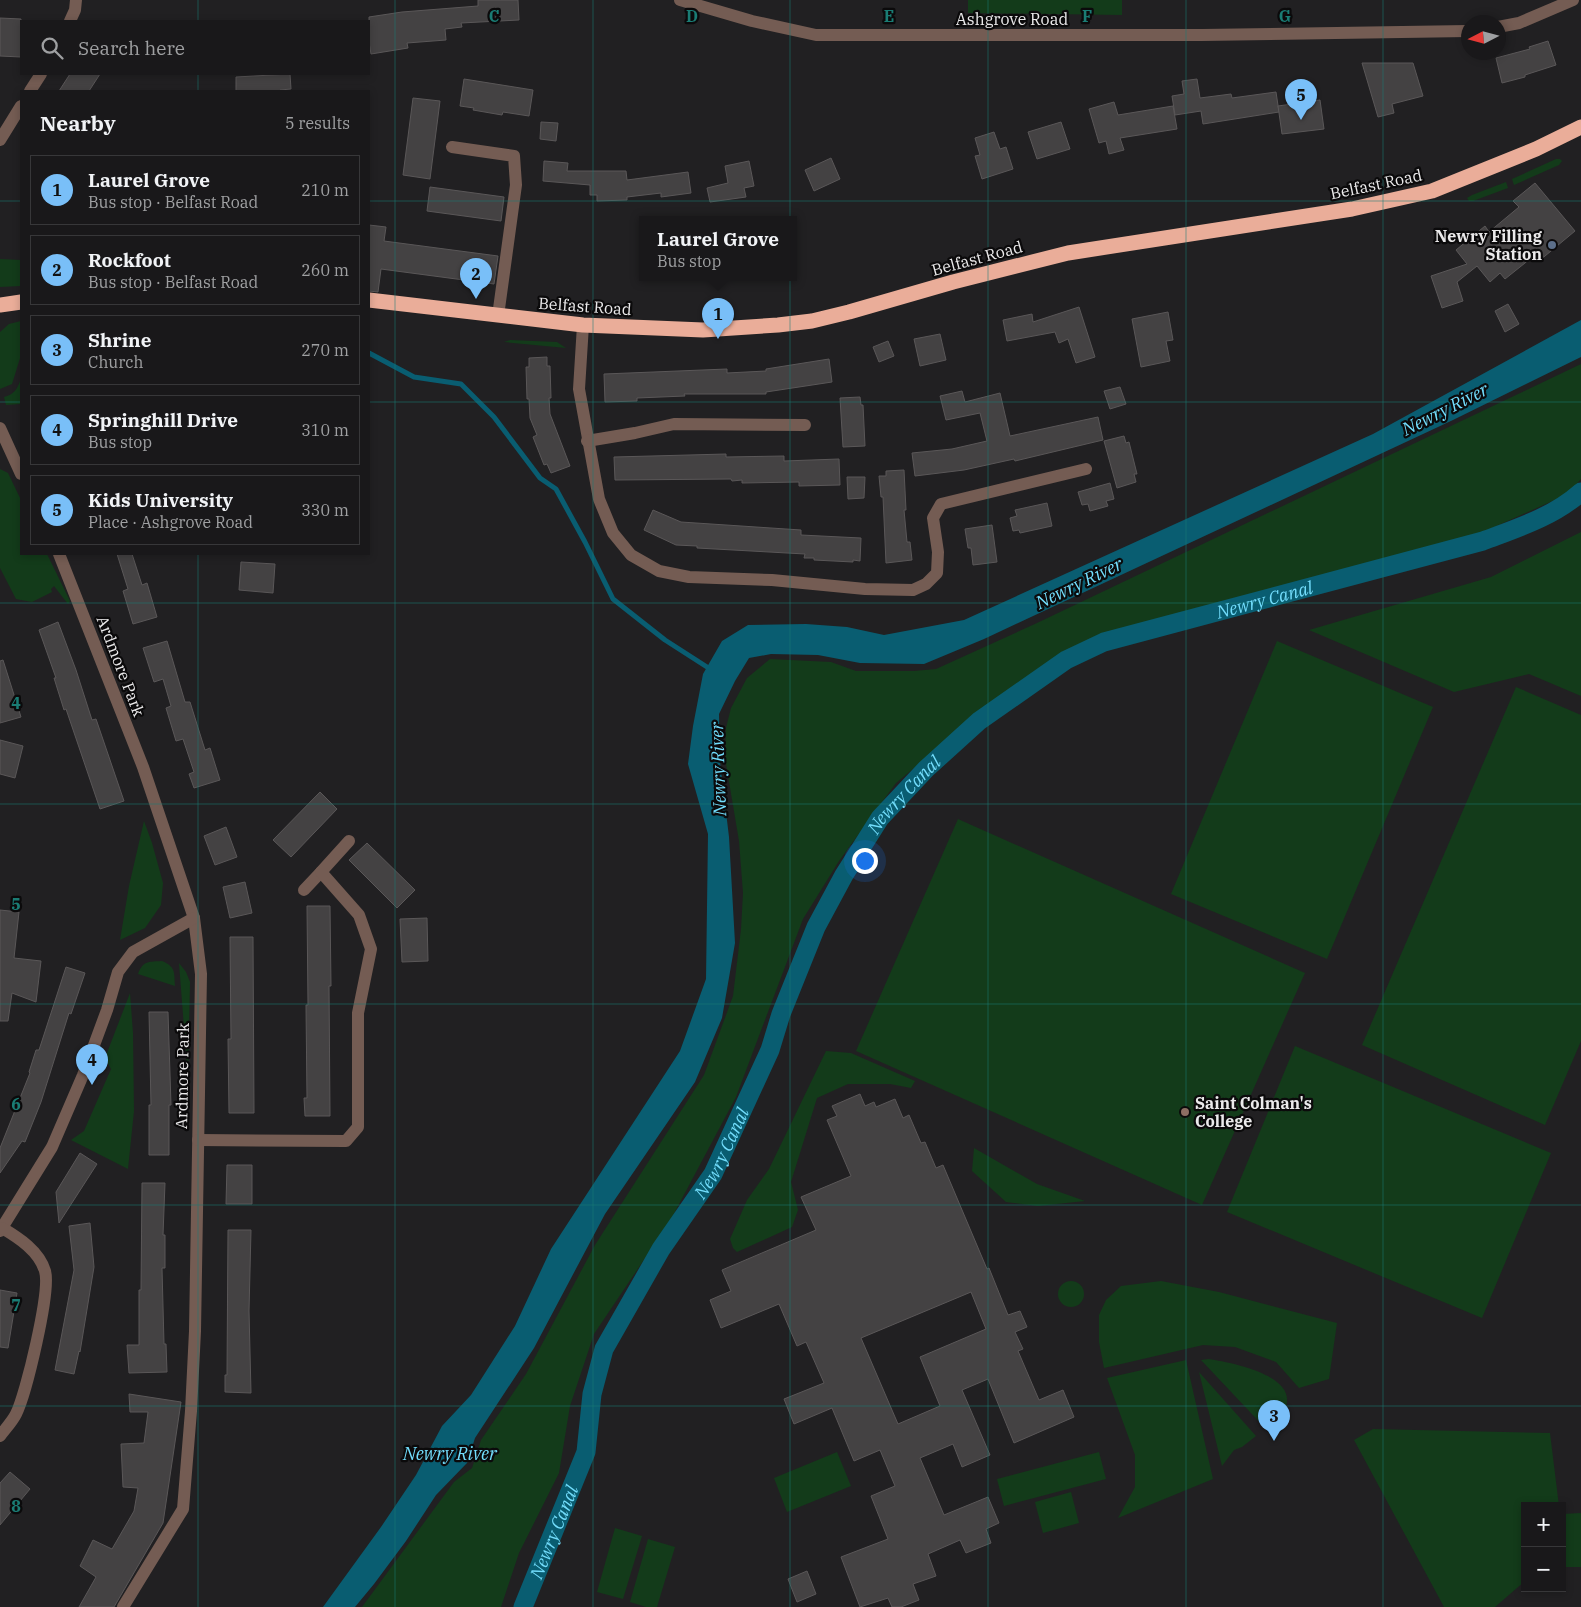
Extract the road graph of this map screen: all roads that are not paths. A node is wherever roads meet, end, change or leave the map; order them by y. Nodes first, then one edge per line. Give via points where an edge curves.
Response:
1 (76, 0) edge
2 (680, 0) edge
3 (1572, 0) edge
4 (70, 20) edge
5 (1506, 25) edge
6 (1461, 30) edge
7 (40, 75) edge
8 (31, 90) edge
9 (20, 108) edge
10 (1581, 127) edge
11 (0, 140) edge
12 (452, 147) dead end
13 (370, 300) edge
14 (20, 302) edge
15 (0, 305) edge
16 (498, 316) junction
17 (583, 325) junction
18 (805, 425) dead end
19 (0, 428) edge
20 (588, 441) junction
21 (3, 446) edge
22 (1086, 469) dead end
23 (20, 472) edge
24 (59, 555) edge
25 (348, 841) dead end
26 (321, 872) junction
27 (304, 890) dead end
28 (194, 918) junction
29 (198, 1140) junction
30 (1, 1230) edge
31 (0, 1436) edge
32 (123, 1607) edge

1 - 4 street
2 - 6 street, Ashgrove Road via 761,24 816,35 1202,35
3 - 5 street
7 - 8 street
9 - 11 street
10 - 17 highway, Belfast Road via 1432,191 1352,209 1068,253 812,321 703,330
12 - 16 street via 514,156 516,185
13 - 16 highway, Belfast Road
14 - 15 highway
16 - 17 highway, Belfast Road
17 - 20 street via 579,389
18 - 20 street via 674,424
19 - 21 street
20 - 22 street via 599,499 614,533 631,555 659,571 689,577 772,580 865,589 913,590 926,584 937,573 938,552 933,518 941,504
21 - 23 street
24 - 28 street, Ardmore Park via 143,767
25 - 26 street
26 - 27 street
26 - 29 street via 359,916 371,949 358,1013 358,1127 346,1141
28 - 29 street, Ardmore Park via 201,974
28 - 30 street via 133,952 118,972 83,1075 52,1147
29 - 32 street, Ardmore Park via 195,1331 182,1509
30 - 31 street via 35,1252 45,1272 46,1294 25,1391 16,1414

